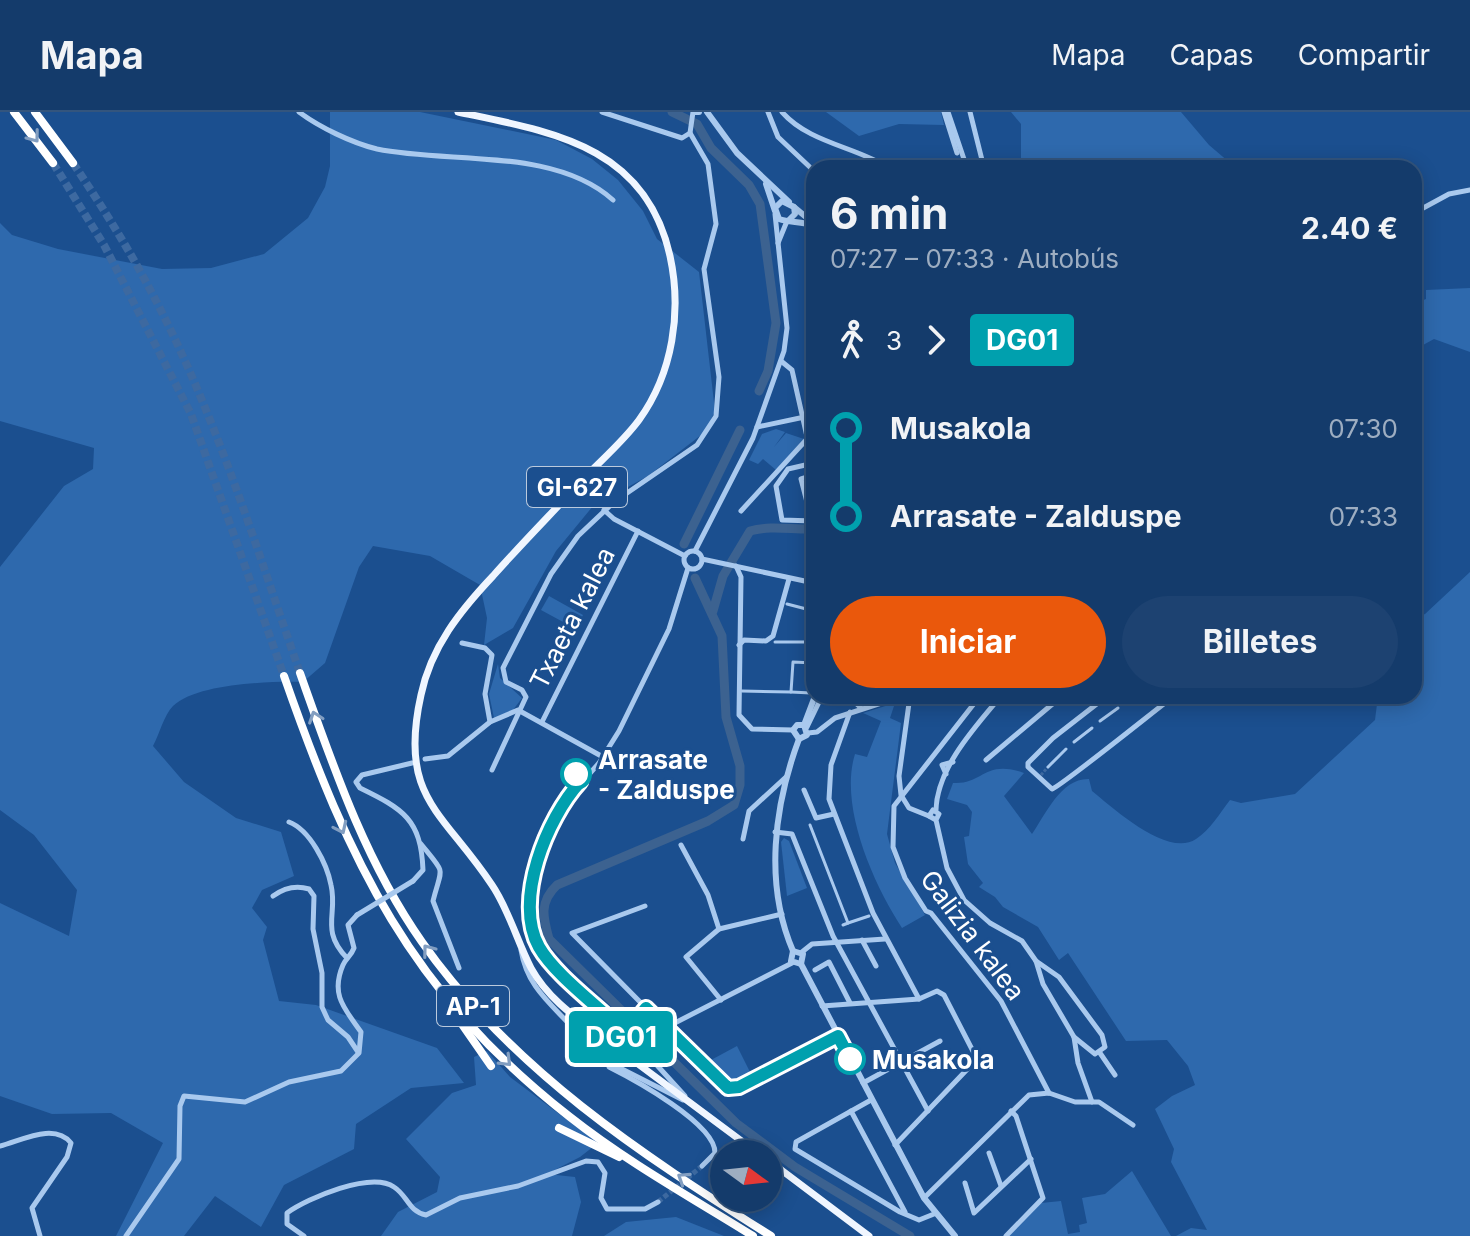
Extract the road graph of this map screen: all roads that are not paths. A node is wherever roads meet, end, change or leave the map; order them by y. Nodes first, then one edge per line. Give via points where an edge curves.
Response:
1 (14, 112) edge
2 (35, 112) edge
3 (299, 112) edge
4 (458, 112) edge
5 (602, 112) edge
6 (707, 112) edge
7 (768, 112) edge
8 (782, 112) edge
9 (946, 112) edge
10 (970, 112) edge
11 (695, 113) edge
12 (690, 130) junction
13 (869, 160) edge
14 (961, 160) edge
15 (982, 160) edge
16 (53, 163) tunnel mouth
17 (73, 163) tunnel mouth
18 (806, 163) edge
19 (765, 180) junction
20 (1470, 190) edge
21 (613, 200) dead end
22 (792, 204) junction
23 (1422, 209) edge
24 (775, 212) junction
25 (806, 217) edge
26 (787, 221) junction
27 (806, 224) edge
28 (778, 252) junction
29 (781, 361) junction
30 (806, 417) edge
31 (803, 418) junction
32 (757, 427) junction
33 (806, 434) edge
34 (806, 440) edge
35 (806, 466) edge
36 (806, 477) edge
37 (806, 498) edge
38 (604, 510) junction
39 (741, 511) dead end
40 (806, 521) edge
41 (638, 531) junction
42 (695, 551) junction
43 (685, 556) junction
44 (702, 559) junction
45 (736, 566) junction
46 (688, 568) junction
47 (750, 569) junction
48 (741, 577) junction
49 (789, 579) junction
50 (806, 582) edge
51 (787, 604) dead end
52 (806, 609) edge
53 (739, 634) junction
54 (744, 640) junction
55 (775, 642) dead end
56 (806, 642) edge
57 (462, 643) dead end
58 (739, 645) junction
59 (806, 663) edge
60 (300, 673) tunnel mouth
61 (284, 676) tunnel mouth
62 (742, 691) dead end
63 (791, 692) junction
64 (806, 693) edge
65 (811, 704) edge
66 (818, 704) edge
67 (856, 704) edge
68 (877, 704) edge
69 (909, 704) edge
70 (974, 704) edge
71 (994, 704) edge
72 (1052, 704) edge
73 (1097, 704) edge
74 (1163, 704) edge
75 (1118, 708) dead end
76 (861, 709) junction
77 (520, 711) junction
78 (850, 712) junction
79 (1100, 721) dead end
80 (490, 722) junction
81 (542, 722) junction
82 (806, 728) junction
83 (1092, 728) dead end
84 (793, 730) junction
85 (799, 739) junction
86 (1074, 742) dead end
87 (1066, 749) dead end
88 (603, 757) junction
89 (425, 759) dead end
90 (986, 760) dead end
91 (412, 763) dead end
92 (1048, 767) tunnel mouth
93 (492, 770) dead end
94 (786, 777) junction
95 (804, 790) dead end
96 (901, 795) junction
97 (936, 810) junction
98 (834, 814) junction
99 (929, 816) junction
100 (936, 820) junction
101 (289, 822) dead end
102 (810, 825) dead end
103 (775, 832) junction
104 (743, 839) dead end
105 (420, 843) junction
106 (681, 845) dead end
107 (273, 896) dead end
108 (645, 906) dead end
109 (783, 914) junction
110 (869, 916) dead end
111 (719, 929) junction
112 (885, 939) junction
113 (519, 940) junction
114 (862, 940) junction
115 (838, 942) junction
116 (798, 952) junction
117 (347, 958) junction
118 (1036, 961) junction
119 (792, 963) junction
120 (801, 964) junction
121 (876, 966) dead end
122 (459, 968) dead end
123 (815, 970) dead end
124 (919, 999) junction
125 (721, 1000) junction
126 (850, 1003) junction
127 (870, 1003) junction
128 (452, 1005) junction
129 (822, 1006) junction
130 (646, 1008) junction
131 (628, 1028) junction
132 (665, 1029) junction
133 (838, 1036) junction
134 (631, 1037) junction
135 (1074, 1037) junction
136 (623, 1039) junction
137 (940, 1041) dead end
138 (359, 1053) junction
139 (1100, 1053) junction
140 (609, 1056) junction
141 (902, 1060) junction
142 (491, 1066) dead end
143 (1115, 1075) dead end
144 (863, 1083) junction
145 (1049, 1093) junction
146 (871, 1100) junction
147 (1092, 1102) junction
148 (691, 1103) junction
149 (851, 1111) junction
150 (928, 1111) junction
151 (1011, 1111) junction
152 (1133, 1125) dead end
153 (559, 1128) dead end
154 (740, 1140) edge
155 (895, 1145) junction
156 (0, 1146) edge
157 (989, 1153) dead end
158 (1031, 1159) junction
159 (638, 1165) junction
160 (702, 1166) tunnel mouth
161 (782, 1171) edge
162 (965, 1183) dead end
163 (1001, 1186) junction
164 (924, 1198) junction
165 (658, 1202) tunnel mouth
166 (906, 1213) junction
167 (934, 1214) junction
168 (40, 1236) edge
169 (126, 1236) edge
170 (304, 1236) edge
171 (753, 1236) edge
172 (771, 1236) edge
173 (869, 1236) edge
174 (955, 1236) edge
175 (1006, 1236) edge

1 -> 16 highway
2 - 17 highway
3 - 21 street via 368,147 503,160 588,181
4 - 113 main road, GI-627 via 569,138 617,166 655,216 675,289 669,353 639,419 465,605 443,639 421,693 416,757 427,798 494,887
5 - 12 street via 682,138
6 - 19 street
7 - 18 street via 778,137
8 - 13 street
9 - 14 street
10 - 15 street
11 - 12 street
12 - 38 street via 708,164 715,215 704,269 719,377 716,416 697,445
19 - 22 street
19 - 24 street
20 - 23 street
22 - 24 street via 780,202
22 - 25 street
22 - 26 street via 795,214
24 - 26 street
24 - 28 street
26 - 27 street
26 - 28 street
28 - 29 street via 787,328
29 - 31 street via 792,370
29 - 32 street
30 - 31 street
31 - 32 street
31 - 33 street
32 - 42 street
34 - 39 street
35 - 40 street via 788,469 776,486 782,520
36 - 37 street via 801,479
38 - 41 street
38 - 77 street via 551,574 503,668 506,682 526,694
41 - 43 street
41 - 81 street, Txaeta kalea
42 - 43 street
42 - 44 street
43 - 46 street
44 - 45 street
44 - 46 street via 699,567
45 - 47 street
45 - 48 street
46 - 88 street via 669,629
47 - 48 street
47 - 49 street
48 - 53 street
49 - 50 street
49 - 54 street via 773,636
51 - 52 street
53 - 54 street
53 - 58 street
54 - 58 street
55 - 56 street
57 - 80 street via 492,655 485,694
58 - 84 street via 737,709 742,722 752,729
59 - 63 street via 793,662
172 -> 60 highway, AP-1 via 578,1106 530,1065 452,982 413,927 356,824
61 -> 128 highway, AP-1 via 327,796 375,897
62 - 63 street
63 - 64 street
65 - 82 street
66 - 82 street
67 - 76 street
68 - 76 street
69 - 96 street via 899,765
70 - 96 street
71 - 97 street via 953,762
72 - 90 street
73 - 74 street via 1028,763 1052,789
75 - 79 street
76 - 78 street
77 - 80 street
77 - 81 street
77 - 93 street
78 - 82 street via 817,732
78 - 98 street via 828,779
80 - 89 street via 448,756
81 - 88 street
82 - 84 street via 797,725
82 - 85 street
83 - 86 street
84 - 85 street
85 - 94 street
87 - 92 street
88 - 131 street via 573,789 542,844 531,879 533,930 548,959
91 - 105 street via 363,775 356,783 406,814
94 - 103 street
94 - 104 street via 749,811
95 - 98 street via 816,818
96 - 99 street via 913,811
96 - 145 street, Galizia kalea via 891,833 905,878 1006,1008
97 - 99 street
97 - 100 street
98 - 112 street
99 - 100 street
100 - 118 street via 955,886 979,914 1023,941
101 - 117 street via 308,837 331,885 333,935
102 - 110 street via 846,924
103 - 109 street
103 - 115 street via 792,834
105 - 117 street, bridge via 423,870 348,925 354,948
105 - 122 street via 442,873 433,901
106 - 111 street
107 - 138 street via 298,887 314,896 322,1007
108 - 130 street via 572,933
109 - 111 street
109 - 116 street
111 - 125 street via 686,957
112 - 114 street
112 - 124 street
113 - 140 street via 523,964 538,992 572,1028 587,1054 599,1060
113 - 148 main road, GI-627, bridge via 544,987
114 - 115 street
114 - 121 street
115 - 116 street via 812,944
115 - 127 street
116 - 119 street via 790,957
116 - 120 street via 804,958
117 - 138 street via 337,991 361,1032
118 - 135 street via 1043,984
118 - 139 street via 1059,977 1102,1035 1105,1047
119 - 120 street
119 - 125 street
120 - 129 street
123 - 126 street via 829,962
124 - 127 street
124 - 150 street via 937,991 944,995 977,1059
125 - 132 street
126 - 127 street
126 - 129 street
127 - 141 street
128 - 142 highway
128 -> 159 highway, AP-1 via 523,1079
129 - 133 street
130 - 131 street
130 - 132 street
131 - 134 street
131 - 136 street
132 - 133 street via 728,1088
133 - 144 street
134 - 136 street
134 - 148 street
135 - 139 street via 1090,1052
135 - 147 street
136 - 140 street
137 - 141 street
138 - 169 street via 341,1071 289,1082 251,1101 184,1096 179,1159
139 - 143 street
140 - 148 street via 616,1066
140 - 160 street via 609,1067 672,1103 716,1147
141 - 144 street
141 - 150 street
144 - 146 street
145 - 147 street
145 - 151 street via 1021,1099
146 - 149 street
146 - 155 street
147 - 152 street
148 - 154 main road, GI-627
149 - 166 street
149 - 166 street via 796,1142 795,1149
150 - 155 street
151 - 158 street
151 - 164 street
153 - 159 highway
155 - 164 street
156 - 168 street via 47,1133 70,1141 67,1157 32,1209
157 - 163 street
158 - 163 street
158 - 175 street via 1043,1198
159 - 171 highway, AP-1
161 - 173 main road
162 - 163 street via 974,1213
164 - 167 street
165 - 170 street via 645,1209 607,1209 601,1198 605,1173 595,1161 460,1198 426,1215 411,1209 397,1188 375,1180 287,1213 287,1224
166 - 167 street via 919,1220
167 - 174 street

